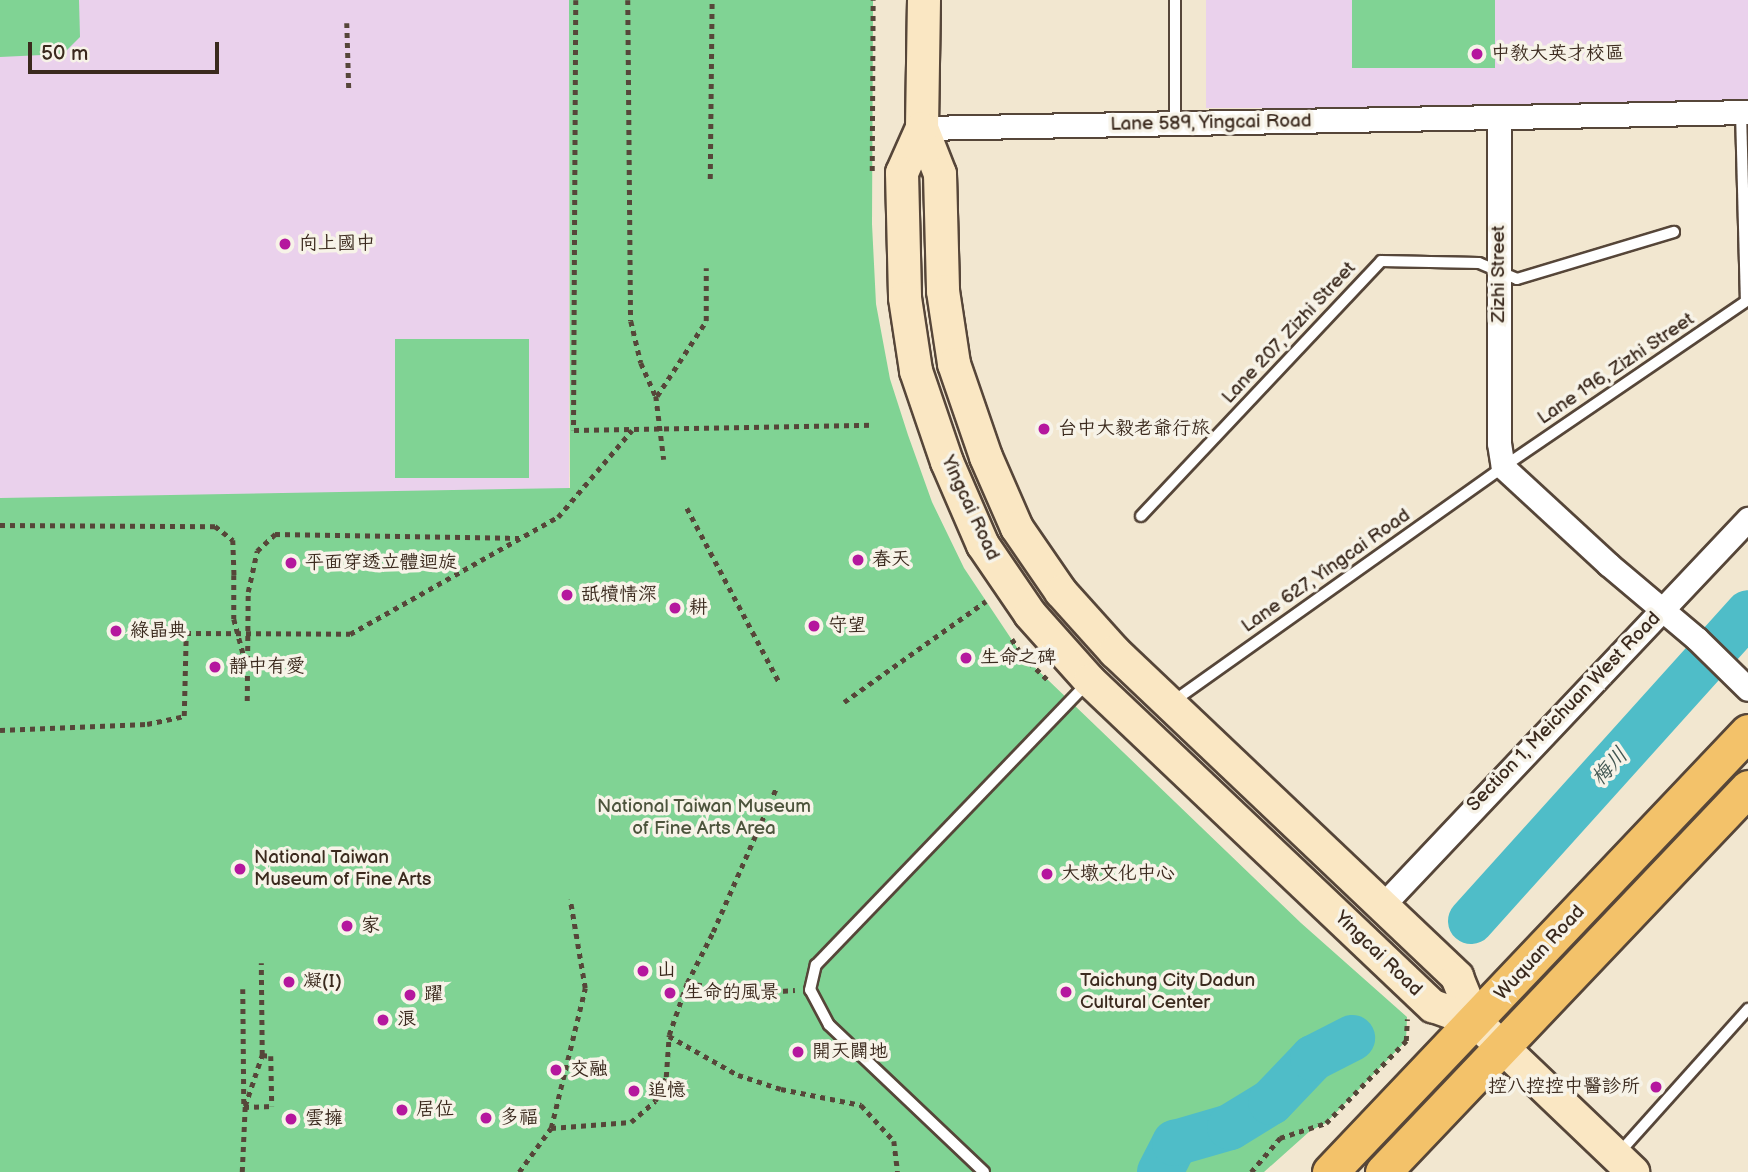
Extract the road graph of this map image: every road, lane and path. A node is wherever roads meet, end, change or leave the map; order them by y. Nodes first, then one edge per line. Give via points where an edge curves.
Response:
1 (576, 0) edge
2 (628, 0) edge
3 (712, 0) edge
4 (924, 0) edge
5 (1175, 0) edge
6 (347, 23) dead end
7 (349, 89) dead end
8 (1745, 112) edge
9 (1499, 117) junction
10 (1175, 124) junction
11 (922, 128) junction
12 (710, 179) dead end
13 (1674, 232) dead end
14 (706, 268) dead end
15 (1499, 270) junction
16 (1747, 300) edge
17 (656, 396) junction
18 (873, 425) dead end
19 (632, 430) junction
20 (659, 430) junction
21 (664, 460) dead end
22 (1503, 467) junction
23 (687, 508) dead end
24 (1141, 516) dead end
25 (1748, 519) edge
26 (0, 525) edge
27 (519, 538) junction
28 (986, 601) dead end
29 (1663, 609) junction
30 (247, 670) junction
31 (1090, 681) junction
32 (780, 684) dead end
33 (1748, 689) edge
34 (247, 701) dead end
35 (844, 702) dead end
36 (1169, 704) junction
37 (0, 730) edge
38 (1748, 732) edge
39 (777, 786) dead end
40 (1748, 788) edge
41 (570, 900) dead end
42 (1382, 906) junction
43 (261, 963) dead end
44 (687, 983) junction
45 (243, 989) dead end
46 (810, 990) junction
47 (1748, 1009) edge
48 (1475, 1021) junction
49 (669, 1035) junction
50 (1503, 1046) junction
51 (262, 1055) junction
52 (551, 1128) junction
53 (1625, 1164) edge
54 (242, 1172) edge
55 (519, 1172) edge
56 (898, 1172) edge
57 (984, 1172) edge
58 (1330, 1172) edge
59 (1383, 1172) edge

1 - 19 path via 574,430
2 - 17 path via 631,321 641,363
3 - 12 path
4 - 11 main road, Yingcai Road
5 - 10 lane
6 - 7 path
8 - 9 street
8 - 16 lane
9 - 10 street, Lane 589, Yingcai Road
9 - 15 street, Zizhi Street
10 - 11 street, Lane 589, Yingcai Road
11 - 31 main road, Yingcai Road via 902,173 905,298 916,371 947,462 983,545 1030,614
11 - 36 main road, Yingcai Road via 940,174 943,292 954,364 991,468 1017,528 1061,592
13 - 15 lane, Lane 207, Zizhi Street via 1517,279
14 - 17 path via 706,321
15 - 22 street, Zizhi Street via 1499,443
15 - 24 lane, Lane 207, Zizhi Street via 1479,263 1381,261
16 - 22 lane, Lane 196, Zizhi Street
17 - 20 path
18 - 20 path
19 - 20 path
19 - 27 path via 558,517
20 - 21 path
22 - 29 street
22 - 36 lane, Lane 627, Yingcai Road
23 - 32 path
25 - 29 street, Section 1, Meichuan West Road
26 - 30 path, bridge via 215,526 233,540 234,620
27 - 30 path, bridge via 275,534 257,551 248,592
27 - 37 path via 351,634 186,632 184,716 147,724
28 - 35 path
29 - 33 street
29 - 42 street, Section 1, Meichuan West Road
30 - 34 path, bridge
31 - 46 lane via 816,965
31 - 48 main road, Yingcai Road via 1433,1006
36 - 42 main road, Yingcai Road
38 - 48 main road, Wuquan Road
39 - 44 path
40 - 50 main road, Wuquan Road
41 - 52 path via 585,988
42 - 48 main road, Yingcai Road via 1457,977
43 - 51 path
44 - 46 path via 753,993
44 - 49 path
45 - 51 path, bridge via 244,1107 272,1106 271,1056
46 - 57 lane via 829,1025
47 - 53 lane
48 - 50 main road
48 - 58 main road, Wuquan Road
49 - 52 path via 666,1077 654,1101 631,1122
49 - 56 path via 738,1075 861,1105 894,1141
50 - 53 main road
50 - 59 main road, Wuquan Road
51 - 54 path via 245,1106
52 - 55 path

